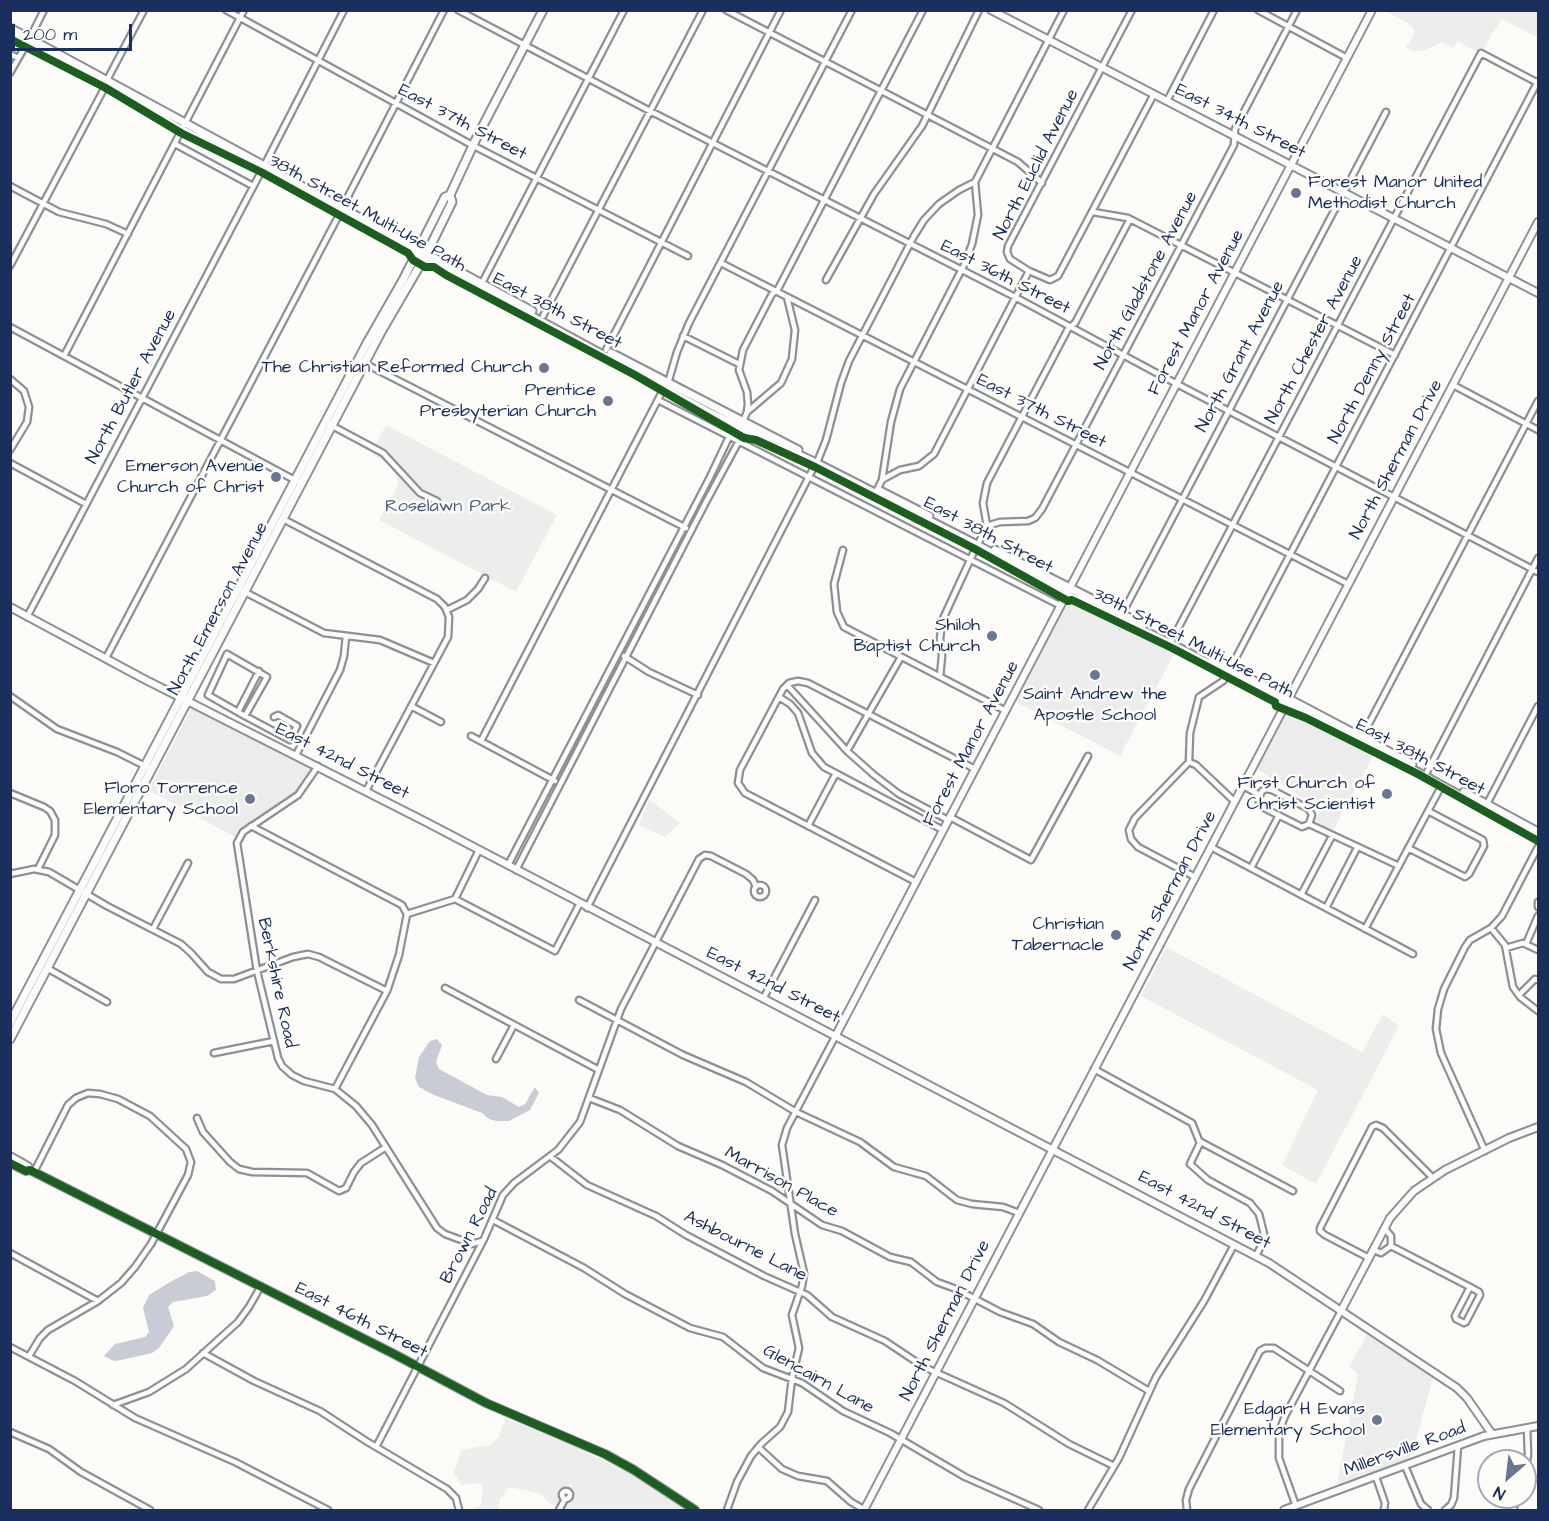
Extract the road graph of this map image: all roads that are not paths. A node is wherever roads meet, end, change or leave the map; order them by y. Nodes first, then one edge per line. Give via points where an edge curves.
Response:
1 (44, 10) edge
2 (144, 10) edge
3 (226, 10) edge
4 (244, 10) edge
5 (344, 10) edge
6 (444, 10) edge
7 (458, 10) edge
8 (543, 10) edge
9 (624, 10) edge
10 (703, 10) edge
11 (726, 10) edge
12 (781, 10) edge
13 (852, 10) edge
14 (923, 10) edge
15 (979, 10) edge
16 (991, 10) edge
17 (1064, 10) edge
18 (1131, 10) edge
19 (1214, 10) edge
20 (1258, 10) edge
21 (1297, 10) edge
22 (1372, 10) edge
23 (240, 18) junction
24 (1288, 27) junction
25 (10, 28) edge
26 (770, 33) junction
27 (10, 35) edge
28 (1048, 40) junction
29 (28, 41) junction
30 (524, 46) junction
31 (10, 54) edge
32 (18, 58) junction
33 (1347, 58) junction
34 (318, 61) junction
35 (826, 62) junction
36 (1102, 68) junction
37 (10, 74) edge
38 (588, 79) junction
39 (106, 82) junction
40 (1538, 83) edge
41 (881, 92) junction
42 (1154, 94) junction
43 (1167, 101) junction
44 (396, 104) junction
45 (650, 111) junction
46 (1386, 112) dead end
47 (927, 116) junction
48 (186, 123) junction
49 (182, 130) junction
50 (1235, 136) junction
51 (713, 143) junction
52 (175, 144) junction
53 (472, 146) junction
54 (993, 149) junction
55 (1292, 165) junction
56 (263, 168) junction
57 (769, 172) junction
58 (537, 177) junction
59 (975, 182) junction
60 (1042, 183) junction
61 (10, 186) edge
62 (253, 186) junction
63 (1343, 192) junction
64 (450, 195) junction
65 (825, 201) junction
66 (43, 204) junction
67 (341, 210) junction
68 (599, 210) junction
69 (1093, 212) junction
70 (859, 218) junction
71 (1394, 218) junction
72 (1130, 219) junction
73 (1539, 222) edge
74 (128, 234) junction
75 (661, 243) junction
76 (910, 244) junction
77 (1181, 245) junction
78 (1451, 248) junction
79 (418, 252) junction
80 (425, 256) junction
81 (688, 256) dead end
82 (721, 263) junction
83 (10, 266) edge
84 (961, 270) junction
85 (1029, 272) junction
86 (1235, 273) junction
87 (1509, 278) junction
88 (826, 280) dead end
89 (482, 283) junction
90 (775, 291) junction
91 (1539, 293) edge
92 (787, 297) junction
93 (1016, 297) junction
94 (1287, 299) junction
95 (543, 316) junction
96 (1338, 326) junction
97 (10, 327) edge
98 (1071, 327) junction
99 (683, 336) junction
100 (862, 336) junction
101 (606, 350) junction
102 (1124, 354) junction
103 (1395, 355) junction
104 (64, 356) junction
105 (362, 362) junction
106 (913, 362) junction
107 (739, 364) junction
108 (10, 379) edge
109 (1177, 384) junction
110 (666, 385) junction
111 (1453, 385) junction
112 (968, 390) junction
113 (142, 398) junction
114 (658, 400) junction
115 (1539, 402) edge
116 (1228, 411) junction
117 (747, 412) junction
118 (1022, 418) junction
119 (329, 424) junction
120 (1527, 424) junction
121 (741, 426) junction
122 (1539, 430) edge
123 (729, 437) junction
124 (1280, 437) junction
125 (221, 440) junction
126 (738, 441) junction
127 (1076, 446) junction
128 (10, 450) edge
129 (817, 462) junction
130 (10, 463) edge
131 (1337, 466) junction
132 (1130, 473) junction
133 (810, 478) junction
134 (882, 480) junction
135 (298, 482) junction
136 (878, 489) junction
137 (611, 490) junction
138 (1395, 496) junction
139 (1181, 500) junction
140 (436, 501) dead end
141 (86, 504) junction
142 (283, 519) junction
143 (987, 526) junction
144 (1233, 526) junction
145 (684, 527) junction
146 (691, 531) junction
147 (1469, 535) junction
148 (978, 544) junction
149 (843, 550) dead end
150 (1290, 555) junction
151 (1539, 558) edge
152 (970, 560) junction
153 (1536, 570) edge
154 (485, 578) dead end
155 (1348, 585) junction
156 (242, 590) junction
157 (1069, 592) junction
158 (1061, 606) junction
159 (10, 607) edge
160 (447, 610) junction
161 (1122, 614) junction
162 (27, 616) junction
163 (346, 636) junction
164 (1172, 640) junction
165 (619, 653) junction
166 (626, 657) junction
167 (901, 657) junction
168 (106, 658) junction
169 (434, 663) junction
170 (259, 671) junction
171 (1229, 671) junction
172 (940, 677) junction
173 (787, 685) junction
174 (698, 694) junction
175 (10, 696) edge
176 (779, 697) junction
177 (184, 700) junction
178 (1287, 701) junction
179 (411, 706) junction
180 (1539, 706) edge
181 (1006, 711) junction
182 (868, 713) junction
183 (242, 715) junction
184 (274, 717) dead end
185 (441, 722) dead end
186 (236, 726) junction
187 (471, 736) dead end
188 (1362, 737) junction
189 (482, 741) junction
190 (847, 751) junction
191 (296, 755) junction
192 (1088, 756) dead end
193 (1189, 762) junction
194 (318, 766) junction
195 (148, 768) junction
196 (975, 769) junction
197 (1427, 772) junction
198 (835, 774) junction
199 (553, 780) junction
200 (560, 784) junction
201 (1442, 785) junction
202 (1243, 786) junction
203 (366, 791) junction
204 (10, 793) edge
205 (1260, 795) junction
206 (1235, 802) junction
207 (1487, 804) junction
208 (1428, 811) junction
209 (1279, 815) junction
210 (949, 819) junction
211 (1309, 824) junction
212 (251, 826) junction
213 (808, 826) junction
214 (943, 830) junction
215 (1539, 832) edge
216 (1332, 836) junction
217 (1539, 839) edge
218 (1211, 847) junction
219 (1539, 847) edge
220 (1357, 848) junction
221 (1408, 848) junction
222 (479, 850) junction
223 (188, 864) dead end
224 (508, 865) junction
225 (1399, 866) junction
226 (1251, 868) junction
227 (38, 869) junction
228 (516, 870) junction
229 (10, 874) edge
230 (1195, 877) junction
231 (916, 882) junction
232 (756, 887) dead end
233 (83, 892) junction
234 (1301, 895) junction
235 (455, 899) junction
236 (815, 900) dead end
237 (1539, 902) edge
238 (580, 903) junction
239 (587, 908) junction
240 (1326, 908) junction
241 (1539, 908) edge
242 (407, 914) junction
243 (1539, 916) edge
244 (1491, 928) junction
245 (1365, 929) junction
246 (153, 930) junction
247 (656, 943) junction
248 (1526, 944) junction
249 (1506, 948) junction
250 (1539, 950) edge
251 (1413, 954) dead end
252 (44, 967) junction
253 (257, 970) junction
254 (1539, 980) edge
255 (445, 988) dead end
256 (387, 991) junction
257 (1519, 995) junction
258 (763, 999) junction
259 (579, 1000) dead end
260 (107, 1002) dead end
261 (1539, 1011) edge
262 (617, 1020) junction
263 (10, 1023) edge
264 (514, 1025) junction
265 (836, 1035) junction
266 (10, 1039) edge
267 (274, 1041) junction
268 (214, 1053) dead end
269 (496, 1059) dead end
270 (599, 1070) junction
271 (1094, 1070) junction
272 (335, 1089) junction
273 (589, 1098) junction
274 (796, 1112) junction
275 (197, 1118) dead end
276 (1539, 1127) edge
277 (1199, 1141) junction
278 (386, 1147) junction
279 (1053, 1148) junction
280 (1485, 1151) junction
281 (10, 1156) edge
282 (551, 1157) junction
283 (10, 1163) edge
284 (32, 1171) junction
285 (1432, 1177) junction
286 (1293, 1191) dead end
287 (791, 1203) junction
288 (1019, 1213) junction
289 (493, 1220) junction
290 (1385, 1229) junction
291 (156, 1234) junction
292 (484, 1240) junction
293 (1234, 1245) junction
294 (1390, 1246) junction
295 (1374, 1250) junction
296 (10, 1253) edge
297 (1256, 1256) junction
298 (1369, 1258) junction
299 (261, 1286) junction
300 (1470, 1287) junction
301 (800, 1292) junction
302 (975, 1298) junction
303 (98, 1301) junction
304 (1341, 1311) junction
305 (10, 1347) edge
306 (203, 1353) junction
307 (29, 1356) junction
308 (418, 1367) junction
309 (1309, 1371) junction
310 (937, 1372) junction
311 (792, 1378) junction
312 (1149, 1391) junction
313 (1340, 1391) dead end
314 (113, 1405) junction
315 (1539, 1426) edge
316 (1527, 1428) junction
317 (10, 1432) edge
318 (1492, 1434) junction
319 (902, 1439) junction
320 (1458, 1446) junction
321 (376, 1447) junction
322 (758, 1447) junction
323 (1528, 1449) edge
324 (1114, 1466) junction
325 (1405, 1466) junction
326 (1376, 1477) junction
327 (565, 1499) dead end
328 (1296, 1506) junction
329 (150, 1510) edge
330 (328, 1510) edge
331 (459, 1510) edge
332 (559, 1510) edge
333 (695, 1510) edge
334 (727, 1510) edge
335 (865, 1510) edge
336 (1039, 1510) edge
337 (1088, 1510) edge
338 (1187, 1510) edge
339 (1284, 1510) edge
340 (1384, 1510) edge
341 (1428, 1510) edge
342 (1445, 1510) edge

1 - 29 street
2 - 39 street
3 - 23 street, East 37th Street
4 - 23 street
5 - 34 street, North Butler Avenue
6 - 44 street
7 - 30 street, East 36th Street
8 - 30 main road, North Emerson Avenue
9 - 38 street
10 - 45 street
11 - 26 street
12 - 26 street
13 - 35 street
14 - 41 street
15 - 47 street
16 - 28 street, East 34th Street
17 - 28 street
18 - 36 street, North Euclid Avenue
19 - 43 street
20 - 24 street
21 - 24 street, North Gladstone Avenue
22 - 33 street, Forest Manor Avenue
23 - 34 street, East 37th Street
23 - 48 street
24 - 33 street
24 - 50 street, North Gladstone Avenue
25 - 29 main road, East 38th Street
26 - 35 street
26 - 51 street
27 - 29 main road, East 38th Street
28 - 36 street, East 34th Street
28 - 54 street
29 - 32 street
29 - 39 main road, East 38th Street
30 - 38 street, East 36th Street
30 - 53 main road, North Emerson Avenue
31 - 32 street
32 - 37 street
33 - 55 street, Forest Manor Avenue
34 - 44 street, East 37th Street
34 - 56 street, North Butler Avenue
35 - 41 street
35 - 57 street
36 - 42 street, East 34th Street
36 - 60 street, North Euclid Avenue
38 - 45 street, East 36th Street
38 - 58 street
39 - 48 main road, East 38th Street
39 - 49 main road, East 38th Street
39 - 66 street
40 - 71 street, North Chester Avenue via 1481,53
40 - 78 street, North Denny Street
41 - 47 street
41 - 65 street
42 - 43 street, East 34th Street
42 - 69 street
43 - 50 street, East 34th Street
44 - 53 street, East 37th Street
44 - 67 street
45 - 51 street, East 36th Street
45 - 68 street
46 - 63 street, North Grant Avenue
47 - 54 street
47 - 70 street
48 - 49 street
48 - 56 main road, East 38th Street
49 - 52 street
49 - 56 main road, East 38th Street
50 - 55 street, East 34th Street
50 - 77 street, North Gladstone Avenue via 1234,145
51 - 57 street, East 36th Street
51 - 75 street
52 - 62 street
52 - 74 street
53 - 58 street, East 37th Street
53 - 64 main road, North Emerson Avenue
54 - 59 street
54 - 60 street via 1025,166
55 - 63 street, East 34th Street
55 - 86 street, Forest Manor Avenue
56 - 62 street, North Butler Avenue
56 - 67 main road, East 38th Street
57 - 65 street, East 36th Street
57 - 82 street
58 - 68 street, East 37th Street
58 - 89 street
59 - 76 street via 939,204
59 - 84 street via 976,226
60 - 85 street, North Euclid Avenue via 1007,250 1010,259
61 - 66 street
62 - 113 street, North Butler Avenue
63 - 71 street, East 34th Street
63 - 94 street, North Grant Avenue
64 - 79 main road, North Emerson Avenue via 445,197
64 - 80 main road, North Emerson Avenue via 452,202
65 - 70 street, East 36th Street
65 - 90 street
66 - 74 street
66 - 83 street
67 - 79 main road, East 38th Street
67 - 125 street
68 - 75 street, East 37th Street
68 - 95 street
69 - 72 street
69 - 85 street via 1057,277 1051,280
70 - 76 street, East 36th Street
70 - 88 street
71 - 78 street, East 34th Street
71 - 96 street, North Chester Avenue
72 - 77 street
72 - 98 street
73 - 87 street, North Sherman Drive
74 - 104 street
75 - 81 street, East 37th Street
75 - 101 street
76 - 84 street, East 36th Street
76 - 100 street
77 - 86 street
77 - 102 street, North Gladstone Avenue
78 - 87 street, East 34th Street
78 - 103 street, North Denny Street
79 - 80 main road, East 38th Street
79 - 105 main road, North Emerson Avenue
80 - 89 main road, East 38th Street
80 - 105 main road, North Emerson Avenue
80 - 110 main road, East 38th Street
82 - 90 street, East 37th Street
82 - 99 street
84 - 93 street, East 36th Street
84 - 106 street
85 - 93 street
86 - 94 street
86 - 109 street, Forest Manor Avenue
87 - 91 street, East 34th Street
87 - 111 street, North Sherman Drive
89 - 95 main road, East 38th Street
90 - 92 street, East 37th Street
90 - 107 street via 742,350
92 - 100 street, East 37th Street
92 - 117 street via 795,330 792,359 781,383
93 - 98 street, East 36th Street
93 - 112 street
94 - 96 street
94 - 116 street, North Grant Avenue
95 - 101 main road, East 38th Street
96 - 103 street
96 - 124 street, North Chester Avenue
97 - 104 street
98 - 102 street, East 36th Street
98 - 118 street
99 - 107 street
99 - 110 street
100 - 106 street, East 37th Street
100 - 129 street via 844,375
101 - 110 main road, East 38th Street
102 - 109 street, East 36th Street
102 - 127 street, North Gladstone Avenue
103 - 131 street, North Denny Street
104 - 113 street
105 - 119 main road, North Emerson Avenue
105 - 137 street
106 - 112 street, East 37th Street
106 - 134 street via 893,409
107 - 117 street via 748,398
108 - 128 street via 25,393 29,411 27,422
109 - 116 street, East 36th Street
109 - 132 street, Forest Manor Avenue
110 - 114 street
110 - 121 main road, East 38th Street
111 - 120 street
111 - 138 street, North Sherman Drive
112 - 118 street, East 37th Street
112 - 134 street via 930,458
113 - 125 street
113 - 141 street, North Butler Avenue
114 - 123 street
114 - 137 street
115 - 120 street
116 - 124 street, East 36th Street
116 - 139 street, North Grant Avenue
117 - 121 street
118 - 127 street, East 37th Street
118 - 143 street via 985,488
119 - 135 main road, North Emerson Avenue
119 - 140 street via 383,453 420,493
120 - 122 street
120 - 147 street
121 - 123 street
121 - 126 street
121 - 129 main road, East 38th Street
123 - 126 street
123 - 145 street
124 - 131 street, East 36th Street
124 - 144 street, North Chester Avenue
125 - 135 street
125 - 168 street
126 - 133 street
126 - 146 street
127 - 132 street, East 37th Street
127 - 143 street, North Gladstone Avenue via 1038,515 1026,521
129 - 133 street
129 - 136 main road, East 38th Street
129 - 148 main road, East 38th Street
130 - 141 street
131 - 138 street, East 36th Street
131 - 150 street, North Denny Street
132 - 139 street, East 37th Street
132 - 157 street, Forest Manor Avenue
133 - 152 street
133 - 174 street
134 - 136 street
135 - 142 main road, North Emerson Avenue
135 - 156 main road, North Emerson Avenue
136 - 148 main road, East 38th Street
137 - 145 street
137 - 189 street
138 - 147 street, East 36th Street
138 - 155 street, North Sherman Drive
139 - 144 street, East 37th Street
139 - 161 street, North Grant Avenue
141 - 162 street, North Butler Avenue
142 - 156 main road, North Emerson Avenue
142 - 160 street via 437,598
143 - 148 street
144 - 150 street, East 37th Street
144 - 164 street, North Chester Avenue
145 - 146 street
145 - 165 street
146 - 166 street
147 - 153 street, East 36th Street
147 - 188 street
148 - 152 street
148 - 157 main road, East 38th Street
149 - 167 street via 834,581 841,622 848,630
150 - 155 street, East 37th Street
150 - 171 street, North Denny Street
151 - 153 street
152 - 158 street
152 - 172 street via 941,624
153 - 197 street
154 - 160 street via 467,600
155 - 178 street, North Sherman Drive
156 - 163 street via 321,632
156 - 177 main road, North Emerson Avenue
157 - 158 street, Forest Manor Avenue
157 - 161 main road, East 38th Street
157 - 171 main road, East 38th Street
158 - 181 street, Forest Manor Avenue
159 - 162 street, East 42nd Street
160 - 169 street via 450,632
161 - 164 main road, East 38th Street
162 - 168 street, East 42nd Street
163 - 169 street via 380,640
163 - 191 street via 339,674
164 - 171 main road, East 38th Street
165 - 166 street
165 - 199 street
166 - 174 street
166 - 200 street
167 - 172 street
167 - 182 street
168 - 177 street, East 42nd Street
169 - 179 street
170 - 183 street
170 - 183 street via 266,674 267,680
170 - 183 street via 228,654 208,692 209,697
171 - 178 main road, East 38th Street
171 - 193 street, North Denny Street via 1223,681 1199,697 1190,733
172 - 181 street
173 - 176 street
173 - 182 street via 804,681
173 - 190 street
174 - 239 street
175 - 195 street via 57,729
176 - 198 street via 798,712 816,759
176 - 213 street via 738,779 745,793
177 - 186 street, East 42nd Street
177 - 195 main road, North Emerson Avenue
178 - 188 main road, East 38th Street
178 - 201 main road, East 38th Street
178 - 202 street, North Sherman Drive
179 - 185 street
179 - 203 street
180 - 207 street
181 - 196 street, Forest Manor Avenue
182 - 190 street
182 - 196 street
183 - 184 street via 290,741 297,726 278,715
183 - 186 street
186 - 191 street, East 42nd Street
187 - 189 street
188 - 197 main road, East 38th Street
189 - 199 street
190 - 210 street via 899,794
191 - 194 street, East 42nd Street
192 - 210 street via 1031,860
193 - 206 street
193 - 230 street via 1133,819 1129,830 1138,847
194 - 203 street, East 42nd Street
194 - 212 street, Berkshire Road via 298,795
195 - 233 main road, North Emerson Avenue
196 - 210 street, Forest Manor Avenue
197 - 207 main road, East 38th Street
198 - 213 street
198 - 214 street
199 - 200 street
199 - 224 street
200 - 228 street
201 - 208 street
201 - 217 main road, East 38th Street
202 - 205 street
202 - 206 street, North Sherman Drive
203 - 222 street, East 42nd Street
204 - 227 street via 44,807 56,821 55,835
205 - 209 street via 1262,807
205 - 211 street via 1269,789 1309,809
206 - 218 street, North Sherman Drive
207 - 215 main road, East 38th Street
208 - 221 street
208 - 221 street via 1483,840 1485,846 1466,877
209 - 211 street via 1302,827
209 - 226 street
210 - 214 street, Forest Manor Avenue
211 - 216 street
212 - 242 street via 402,906
212 - 253 street, Berkshire Road via 240,834 237,847
213 - 231 street
214 - 231 street, Forest Manor Avenue
216 - 220 street
216 - 234 street
218 - 226 street
218 - 230 street, North Sherman Drive
219 - 244 street
220 - 225 street
220 - 240 street
221 - 225 street
222 - 224 street, East 42nd Street
222 - 235 street
223 - 246 street
224 - 228 street, East 42nd Street
225 - 245 street
226 - 234 street
227 - 229 street
227 - 233 street
228 - 238 street, East 42nd Street
230 - 271 street, North Sherman Drive
231 - 265 street, Forest Manor Avenue
232 - 247 street, Brown Road via 746,874 704,856
233 - 246 street
233 - 252 main road, North Emerson Avenue
234 - 240 street
235 - 238 street via 555,951
235 - 242 street
236 - 258 street
237 - 241 street
238 - 239 street, East 42nd Street
239 - 247 street, East 42nd Street
240 - 245 street
242 - 256 street
243 - 248 street
244 - 249 street
244 - 280 street via 1470,940 1441,996 1436,1026 1438,1044
245 - 251 street
246 - 253 street via 186,947 216,977 234,979
247 - 258 street, East 42nd Street
247 - 262 street, Brown Road
248 - 249 street
248 - 250 street
249 - 257 street via 1510,979
252 - 260 street
252 - 263 main road, North Emerson Avenue
252 - 266 main road, North Emerson Avenue
253 - 256 street via 296,956 312,955
253 - 267 street, Berkshire Road
254 - 257 street via 1535,979
255 - 264 street
256 - 272 street
257 - 261 street
258 - 265 street, East 42nd Street
259 - 262 street
262 - 270 street, Brown Road
262 - 274 street via 746,1082
264 - 269 street
264 - 270 street
265 - 274 street, Forest Manor Avenue
265 - 279 street, East 42nd Street
267 - 268 street
267 - 272 street, Berkshire Road via 278,1058 289,1073
270 - 273 street, Brown Road
271 - 277 street via 1191,1122
271 - 279 street, North Sherman Drive
272 - 278 street, Berkshire Road via 362,1113
273 - 282 street, Brown Road via 576,1129
273 - 287 street, Marrison Place via 620,1110 666,1139
274 - 287 street, Forest Manor Avenue via 782,1145
274 - 288 street via 868,1146 894,1167 929,1178 963,1202 999,1206
275 - 278 street via 203,1131 239,1169 307,1173 339,1191 346,1188 360,1164
276 - 280 street
277 - 286 street
277 - 297 street via 1191,1165 1208,1180 1250,1203 1259,1214 1264,1238
278 - 292 street, Berkshire Road via 437,1228 472,1244
279 - 288 street, North Sherman Drive
279 - 293 street, East 42nd Street
280 - 285 street
281 - 284 street, East 46th Street
282 - 289 street, Brown Road via 510,1186
282 - 301 street, Ashbourne Lane via 592,1187
283 - 284 street, East 46th Street
284 - 291 street, East 46th Street
284 - 291 street via 74,1099 95,1093 130,1105 164,1127 186,1149 190,1159 188,1175
285 - 290 street via 1405,1199
285 - 298 street via 1383,1128 1372,1127 1320,1228 1320,1232
287 - 301 street, Forest Manor Avenue via 804,1273
287 - 302 street, Marrison Place via 818,1222 890,1257 911,1262 930,1277
288 - 302 street, North Sherman Drive
289 - 292 street, Brown Road
289 - 311 street, Glencairn Lane via 690,1328 730,1341 763,1368
290 - 294 street via 1391,1236
290 - 295 street
291 - 299 street, East 46th Street
291 - 303 street via 133,1270
292 - 308 street, Brown Road
293 - 297 street, East 42nd Street
293 - 312 street
294 - 295 street via 1381,1253
294 - 300 street
295 - 298 street
296 - 303 street
297 - 304 street, East 42nd Street
298 - 304 street
299 - 306 street via 240,1319
299 - 308 street, East 46th Street
300 - 300 street via 1480,1294 1464,1323 1455,1316
301 - 310 street, Ashbourne Lane via 832,1317 877,1336
301 - 311 street, Forest Manor Avenue via 792,1315 799,1348
302 - 310 street, North Sherman Drive
302 - 312 street, Marrison Place via 1033,1323 1059,1342
303 - 307 street via 50,1329
304 - 309 street
304 - 318 street, East 42nd Street via 1461,1392
305 - 307 street
306 - 314 street via 159,1387
306 - 321 street via 310,1406
307 - 314 street
308 - 321 street, Brown Road
308 - 333 street, East 46th Street via 486,1403 605,1454
309 - 313 street
309 - 328 street via 1282,1421 1278,1437 1280,1462
309 - 338 street via 1274,1348 1266,1348 1257,1355 1189,1489
310 - 319 street, North Sherman Drive
310 - 324 street, Ashbourne Lane via 1004,1404
311 - 319 street, Glencairn Lane via 839,1409
311 - 322 street, Forest Manor Avenue via 784,1421
312 - 324 street
314 - 330 street
315 - 316 street, Millersville Road
316 - 318 street, Millersville Road
316 - 323 street
317 - 329 street via 46,1448
318 - 320 street, Millersville Road
319 - 335 street, North Sherman Drive
319 - 336 street, Glencairn Lane via 965,1477
320 - 325 street, Millersville Road
320 - 342 street via 1454,1498
321 - 331 street via 447,1489 456,1498
322 - 334 street, Forest Manor Avenue via 737,1482
322 - 335 street via 782,1469 827,1481
324 - 337 street
325 - 326 street, Millersville Road
325 - 341 street via 1421,1504
326 - 328 street, Millersville Road
326 - 340 street via 1385,1501
327 - 332 street
328 - 339 street, Millersville Road

